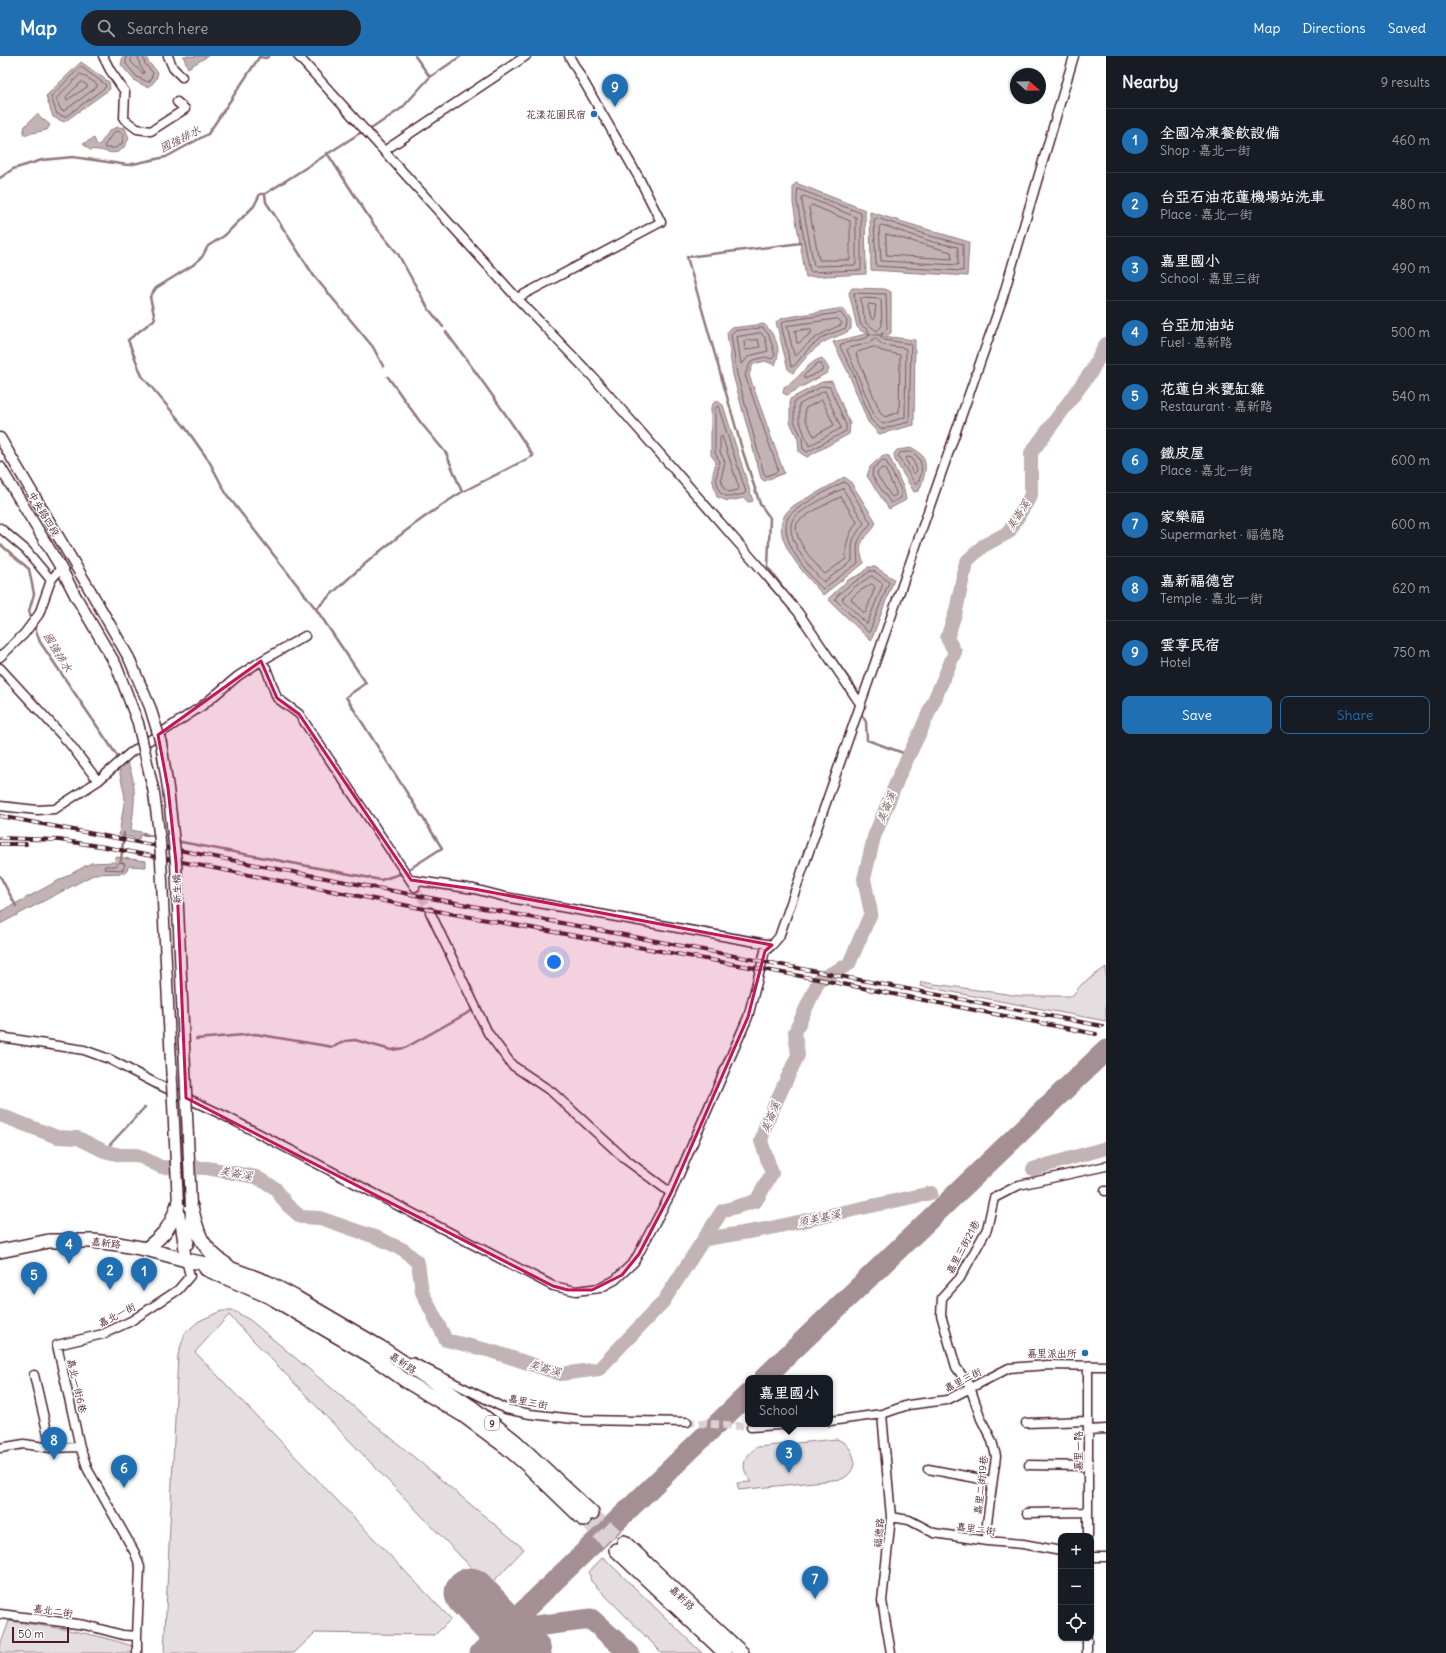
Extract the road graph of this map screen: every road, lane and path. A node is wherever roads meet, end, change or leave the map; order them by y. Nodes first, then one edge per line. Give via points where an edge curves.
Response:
1 (103, 56) edge
2 (168, 56) edge
3 (298, 56) edge
4 (526, 56) edge
5 (569, 56) edge
6 (1074, 56) edge
7 (182, 77) dead end
8 (177, 102) dead end
9 (384, 151) junction
10 (517, 298) junction
11 (0, 438) edge
12 (0, 466) edge
13 (0, 528) edge
14 (61, 568) junction
15 (52, 580) junction
16 (90, 590) joint
17 (75, 595) joint
18 (305, 636) dead end
19 (0, 657) edge
20 (261, 661) junction
21 (0, 668) edge
22 (861, 704) junction
23 (98, 781) junction
24 (0, 806) edge
25 (430, 912) tunnel mouth
26 (772, 945) junction
27 (0, 1037) edge
28 (1106, 1166) edge
29 (671, 1193) junction
30 (178, 1204) junction
31 (191, 1206) junction
32 (146, 1249) junction
33 (0, 1251) edge
34 (186, 1260) junction
35 (232, 1269) junction
36 (73, 1341) joint
37 (380, 1347) junction
38 (1088, 1366) junction
39 (1106, 1366) edge
40 (34, 1375) dead end
41 (970, 1388) junction
42 (882, 1414) junction
43 (833, 1421) edge
44 (687, 1422) tunnel mouth
45 (1026, 1423) dead end
46 (1088, 1425) junction
47 (1106, 1429) edge
48 (80, 1447) junction
49 (0, 1448) edge
50 (51, 1448) junction
51 (1029, 1465) dead end
52 (1088, 1466) junction
53 (928, 1469) dead end
54 (992, 1481) junction
55 (1087, 1512) junction
56 (1027, 1513) dead end
57 (891, 1517) junction
58 (1088, 1533) edge
59 (987, 1541) junction
60 (1058, 1550) edge
61 (1106, 1557) edge
62 (1094, 1558) edge
63 (0, 1614) edge
64 (137, 1636) junction
65 (1087, 1641) edge
66 (137, 1653) edge
67 (725, 1653) edge
68 (742, 1653) edge
69 (891, 1653) edge
70 (1088, 1653) edge

1 - 8 street via 125,92 124,119 137,129 151,131 185,109
2 - 7 street via 173,68
3 - 9 street
4 - 9 street
5 - 10 street via 639,178 661,222
6 - 22 street via 1002,300
9 - 10 street
10 - 22 street via 592,376 798,612
11 - 16 street, 中央路四段
12 - 14 street, 中央路四段
13 - 15 street via 26,550
14 - 15 street
14 - 17 street, 中央路四段
15 - 19 street via 39,614 24,634
16 - 31 street, 新生橋, bridge via 129,658 150,707 161,743 176,862
17 - 30 street, 新生橋, bridge via 116,665 138,723 154,793 160,842
18 - 20 street
20 - 23 street via 238,676 202,706 130,753
20 - 26 street via 277,698 299,714 409,878
21 - 23 street via 69,743
22 - 26 street via 778,937
23 - 24 street via 55,809
25 - 29 street via 488,1033 512,1065 552,1092 625,1159
26 - 29 street via 765,951 748,1017
27 - 29 street via 84,1050 109,1060 225,1116 553,1286 568,1290 600,1288 622,1275 634,1262
28 - 41 street, 嘉里三街21巷 via 1019,1185 994,1198 986,1229 960,1278 942,1298 941,1315 956,1367
30 - 32 main road via 166,1232
30 - 34 street
31 - 34 street
31 - 35 main road via 204,1246
32 - 33 main road, 嘉新路 / 9 via 93,1241 49,1242
32 - 34 main road, 嘉新路 / 9
34 - 35 main road, 嘉新路 / 9
34 - 36 street, 嘉北一街 via 190,1276 178,1290 131,1321 103,1334
34 - 37 main road, 嘉新路 / 9 via 270,1297 371,1356 406,1381 464,1416 588,1516 515,1441 479,1413
35 - 37 main road, 嘉新路 / 9 via 267,1282
36 - 48 street, 嘉北一街6巷 via 57,1345
37 - 44 street, 嘉里三街 via 506,1409 583,1420
38 - 39 street, 嘉里三街
38 - 41 street, 嘉里三街 via 1008,1368
38 - 46 street, 嘉里一路
40 - 50 street
41 - 42 street, 嘉里三街 via 947,1400 908,1405
41 - 54 street, 嘉里二街19巷 via 996,1456
42 - 43 street, 嘉里三街
42 - 57 street, 福德路
45 - 46 street
46 - 47 street
46 - 52 street, 嘉里一路
48 - 50 street
48 - 64 street via 88,1470 135,1553 140,1567
49 - 50 street via 24,1444
51 - 52 street
52 - 55 street, 嘉里一路
53 - 54 street
54 - 59 street, 嘉里二街19巷
55 - 56 street
55 - 58 street, 嘉里一路
57 - 59 street, 嘉里二街 via 909,1520 934,1533
57 - 69 street, 福德路 via 882,1602
59 - 60 street, 嘉里二街
61 - 62 street
63 - 64 street, 嘉北二街 via 85,1625
64 - 66 street
65 - 70 street
67 - 68 main road, 嘉新路 via 620,1546

